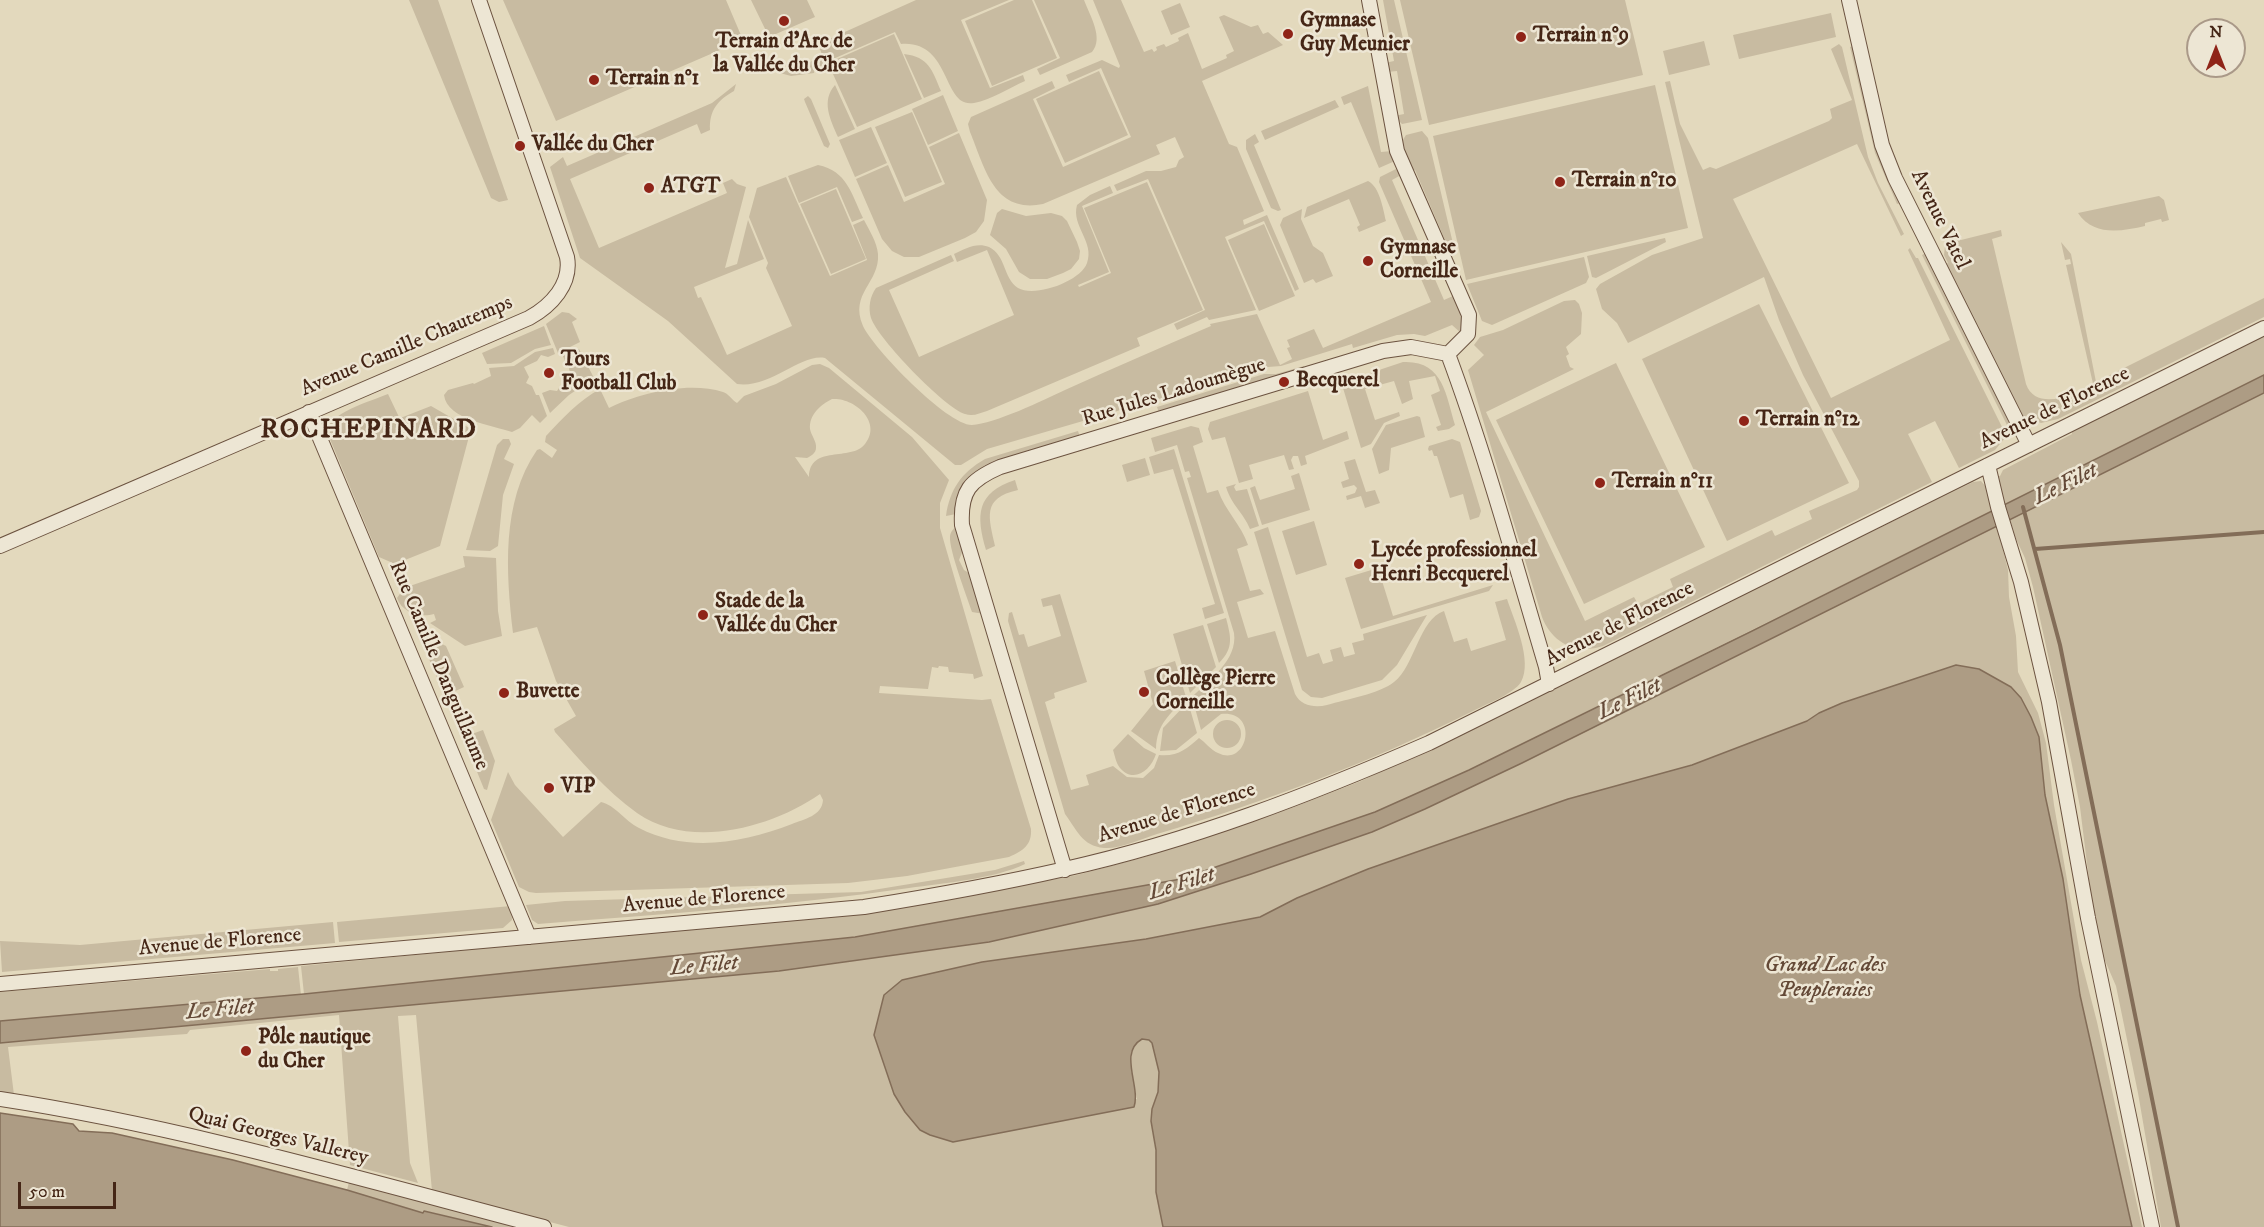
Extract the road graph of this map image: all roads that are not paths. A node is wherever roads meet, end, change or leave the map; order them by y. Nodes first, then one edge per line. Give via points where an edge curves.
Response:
1 (471, 0) edge
2 (479, 0) edge
3 (1370, 0) edge
4 (1849, 0) edge
5 (558, 292) junction
6 (2264, 328) edge
7 (1448, 354) junction
8 (309, 412) junction
9 (2029, 445) junction
10 (1988, 465) junction
11 (0, 546) edge
12 (1549, 684) junction
13 (1065, 870) junction
14 (529, 937) junction
15 (0, 984) edge
16 (0, 1099) edge
17 (544, 1227) edge
18 (2152, 1227) edge

1 - 5 street via 556,246
2 - 5 street, Avenue Camille Chautemps via 566,250 568,272
3 - 7 street via 1397,151 1469,315 1468,334
4 - 9 street, Avenue Vatel via 1882,145 1895,178
5 - 8 street, Avenue Camille Chautemps via 546,308 528,318
6 - 9 street, Avenue de Florence
7 - 12 street via 1501,516
7 - 13 street, Rue Jules Ladoumègue via 1396,348 1000,467 974,481 964,498 962,525
8 - 11 street, Avenue Camille Chautemps
8 - 14 street, Rue Camille Danguillaume
9 - 10 street, Avenue de Florence
10 - 12 street, Avenue de Florence
10 - 18 street via 2049,702 2088,918
12 - 13 street, Avenue de Florence via 1430,743 1302,796 1184,836
13 - 14 street, Avenue de Florence via 864,907
14 - 15 street, Avenue de Florence
16 - 17 street, Quai Georges Vallerey via 201,1139

